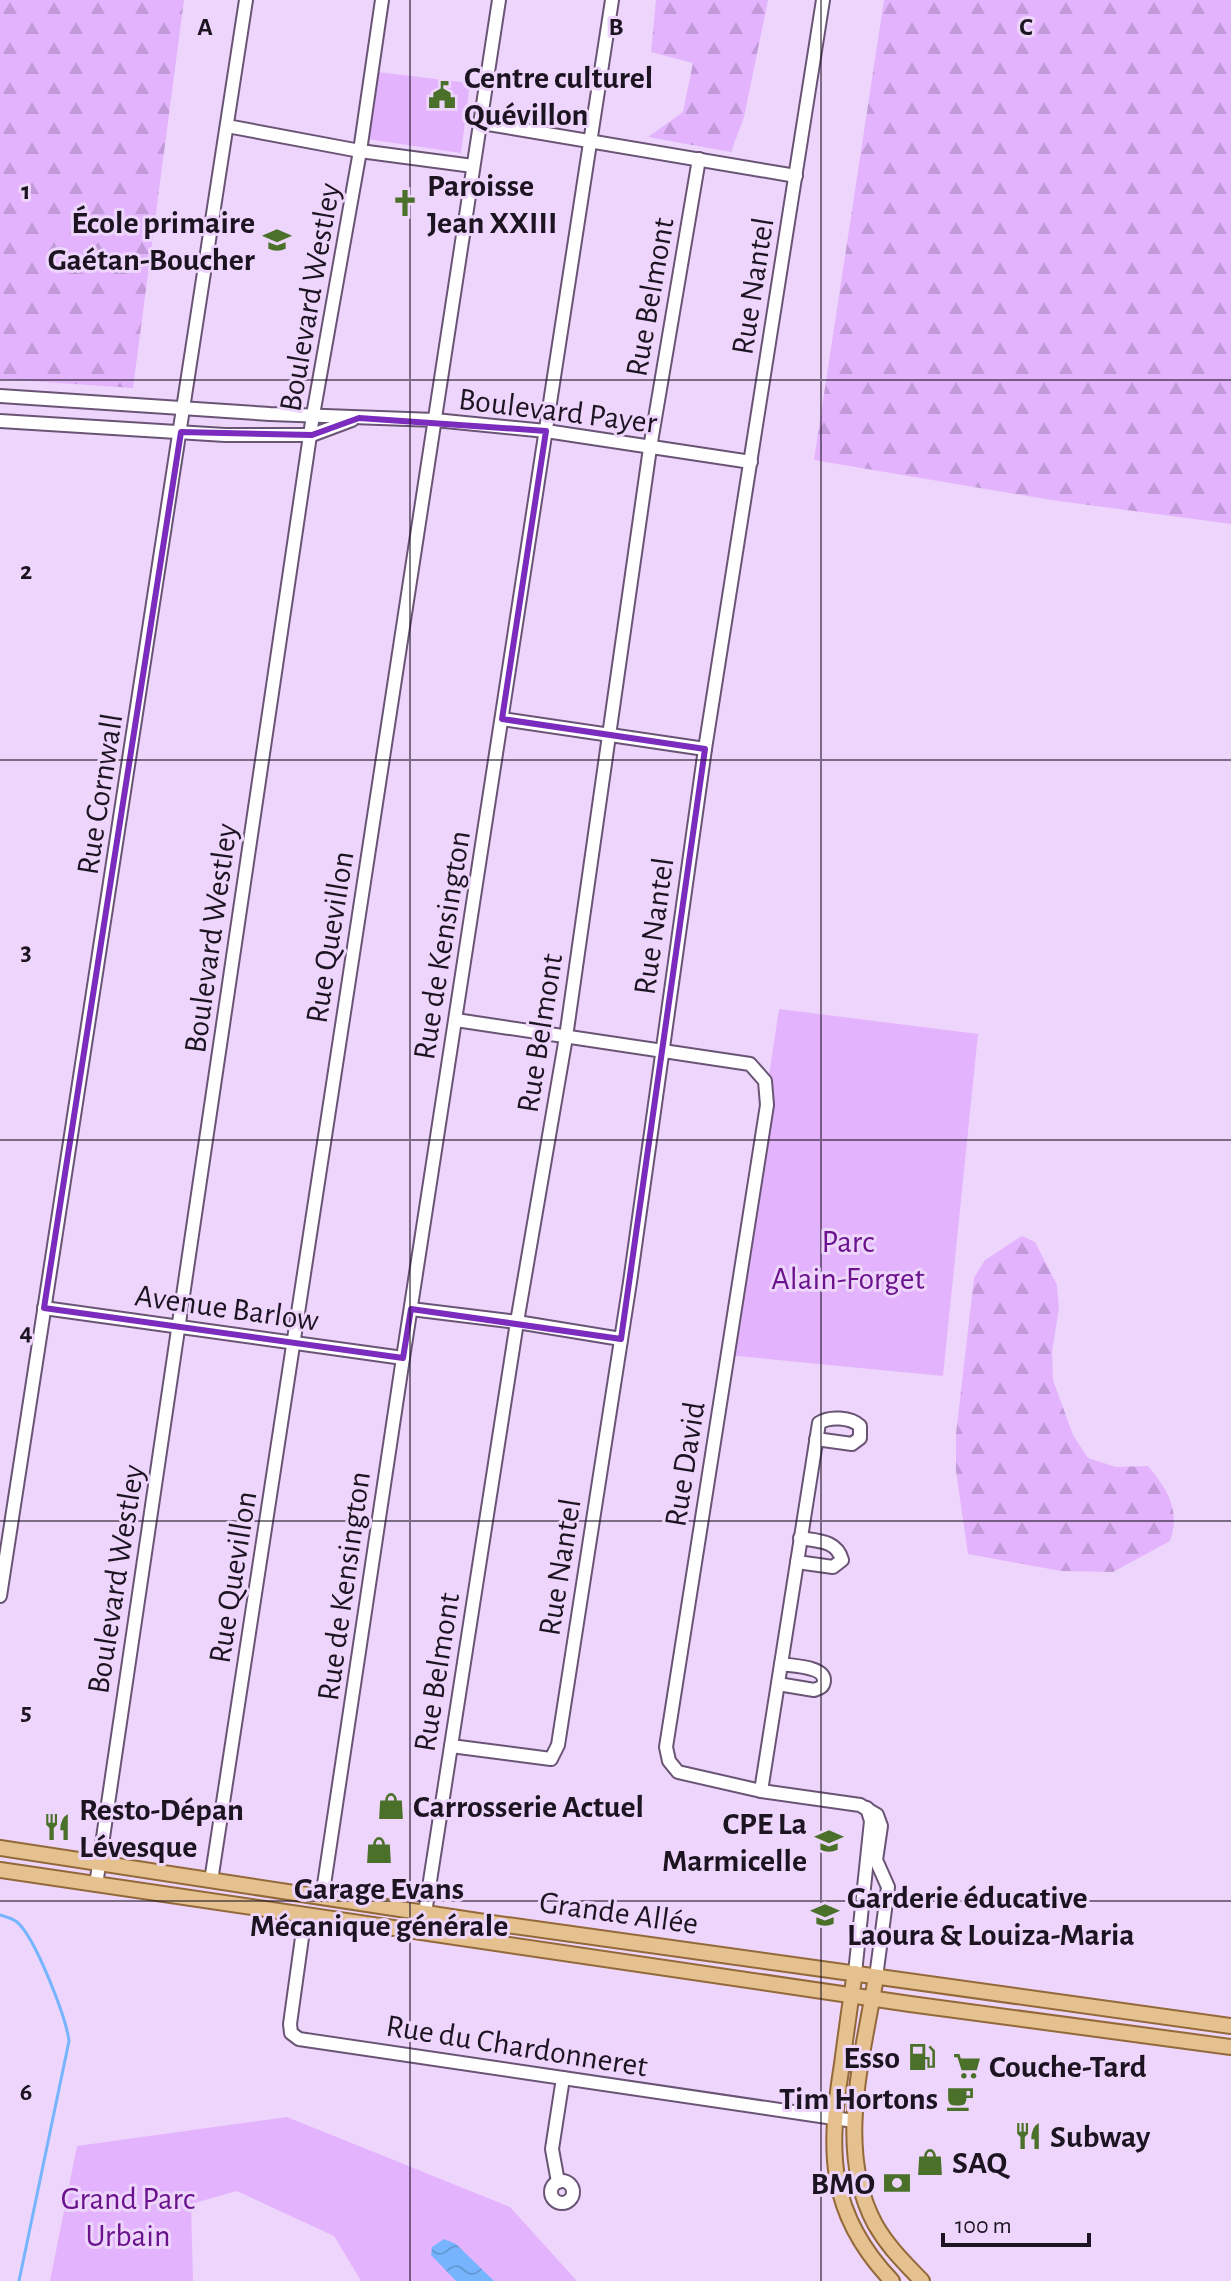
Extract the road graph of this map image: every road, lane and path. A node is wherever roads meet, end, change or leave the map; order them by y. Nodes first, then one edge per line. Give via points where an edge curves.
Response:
1 (246, 0) edge
2 (382, 0) edge
3 (499, 0) edge
4 (612, 0) edge
5 (823, 0) edge
6 (482, 123) junction
7 (227, 126) junction
8 (589, 141) junction
9 (360, 151) junction
10 (699, 159) junction
11 (473, 166) junction
12 (796, 176) junction
13 (0, 396) edge
14 (184, 409) junction
15 (313, 415) junction
16 (359, 418) junction
17 (435, 420) junction
18 (0, 421) edge
19 (546, 431) junction
20 (181, 432) junction
21 (312, 435) junction
22 (650, 448) junction
23 (751, 462) junction
24 (502, 719) junction
25 (610, 735) junction
26 (705, 749) junction
27 (456, 1020) junction
28 (566, 1037) junction
29 (661, 1051) junction
30 (44, 1308) junction
31 (411, 1309) junction
32 (517, 1322) junction
33 (179, 1327) junction
34 (621, 1339) junction
35 (293, 1344) junction
36 (403, 1358) junction
37 (816, 1439) dead end
38 (800, 1538) junction
39 (797, 1562) junction
40 (0, 1596) edge
41 (781, 1664) junction
42 (778, 1684) junction
43 (451, 1746) junction
44 (761, 1791) junction
45 (867, 1808) junction
46 (0, 1848) edge
47 (99, 1863) junction
48 (0, 1870) edge
49 (211, 1881) junction
50 (96, 1885) junction
51 (322, 1898) junction
52 (425, 1913) junction
53 (305, 1916) junction
54 (855, 1973) junction
55 (876, 1977) junction
56 (851, 1996) junction
57 (872, 1999) junction
58 (1231, 2026) edge
59 (1231, 2047) edge
60 (563, 2078) junction
61 (833, 2119) junction
62 (854, 2121) junction
63 (558, 2182) dead end
64 (910, 2269) junction
65 (894, 2281) edge
66 (922, 2281) edge

1 - 7 street, Rue Cornwall
2 - 9 street, Boulevard Westley
3 - 6 street, Rue Quevillon
4 - 8 street, Rue de Kensington
5 - 12 street, Rue Nantel
6 - 8 street
6 - 11 street, Rue Quevillon
7 - 9 street
7 - 14 street, Rue Cornwall
8 - 10 street
8 - 19 street, Rue de Kensington
9 - 11 street
9 - 15 street, Boulevard Westley
10 - 12 street
10 - 22 street, Rue Belmont
11 - 17 street, Rue Quevillon
12 - 23 street, Rue Nantel
13 - 14 street, Boulevard Payer
14 - 15 street, Boulevard Payer
14 - 20 street, Rue Cornwall
15 - 16 street, Boulevard Payer
15 - 21 street, Boulevard Westley
16 - 17 street, Boulevard Payer
16 - 21 street, Boulevard Payer
17 - 19 street, Boulevard Payer
17 - 35 street, Rue Quevillon
18 - 20 street, Boulevard Payer
19 - 22 street, Boulevard Payer
19 - 24 street, Rue de Kensington
20 - 21 street, Boulevard Payer
20 - 30 street, Rue Cornwall
21 - 33 street, Boulevard Westley
22 - 23 street, Boulevard Payer
22 - 25 street, Rue Belmont
23 - 26 street, Rue Nantel
24 - 25 street
24 - 27 street, Rue de Kensington
25 - 26 street
25 - 28 street, Rue Belmont
26 - 29 street, Rue Nantel
27 - 28 street
27 - 31 street, Rue de Kensington
28 - 29 street
28 - 32 street, Rue Belmont
29 - 34 street, Rue Nantel
29 - 44 street, Rue David via 750,1064 765,1081 767,1105 666,1747 678,1772
30 - 33 street, Avenue Barlow
30 - 40 street, Rue Cornwall
31 - 32 street
31 - 36 street, Rue de Kensington
32 - 34 street
32 - 43 street, Rue Belmont
33 - 35 street, Avenue Barlow
33 - 47 street, Boulevard Westley
34 - 43 street, Rue Nantel via 558,1745 551,1759
35 - 36 street, Avenue Barlow
35 - 49 street, Rue Quevillon
36 - 51 street, Rue de Kensington
37 - 38 street
38 - 39 street
38 - 39 street via 829,1543 838,1548 842,1560 833,1567
39 - 41 street
41 - 42 street
41 - 42 street via 818,1671 824,1681 814,1690
42 - 44 street
43 - 52 street, Rue Belmont
44 - 45 street, Rue David
45 - 54 street via 871,1825
45 - 55 street via 880,1820 876,1860 888,1887
46 - 47 main road, Grande Allée
47 - 49 main road, Grande Allée
47 - 50 street, Boulevard Westley
48 - 50 main road, Grande Allée
49 - 51 main road, Grande Allée
50 - 53 main road, Grande Allée
51 - 52 main road, Grande Allée
52 - 54 main road, Grande Allée
53 - 56 main road, Grande Allée
53 - 60 street, Rue du Chardonneret via 290,2024 295,2037
54 - 55 main road, Grande Allée
54 - 56 main road
55 - 57 main road
55 - 58 main road, Grande Allée
56 - 57 main road, Grande Allée
56 - 61 main road
57 - 59 main road, Grande Allée
57 - 62 main road
60 - 61 street, Rue du Chardonneret
60 - 63 street via 552,2149
61 - 62 street, Rue du Chardonneret
61 - 65 main road via 835,2169 844,2205 866,2249
62 - 64 main road via 855,2163 864,2198 880,2232
64 - 65 street
64 - 66 main road

